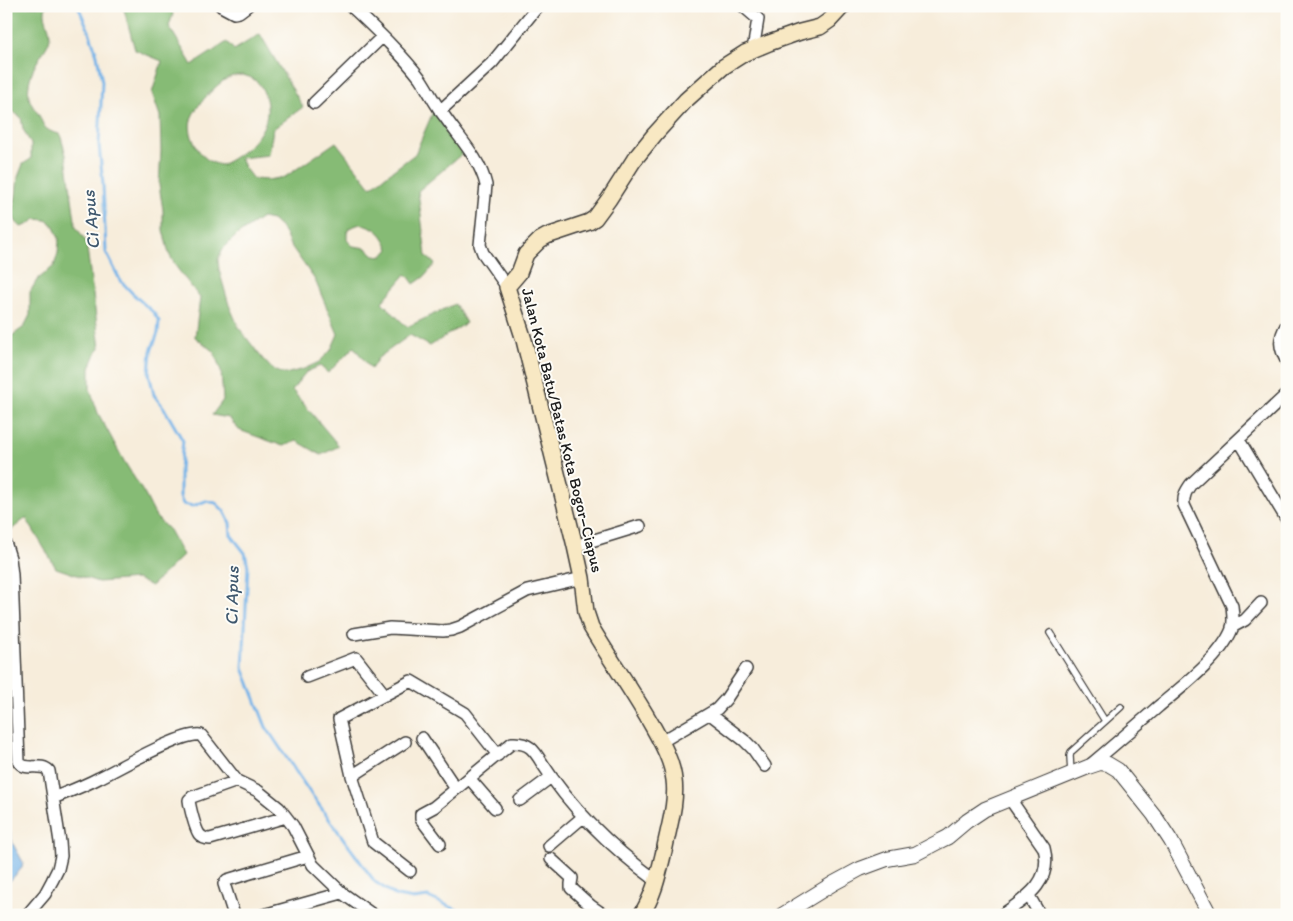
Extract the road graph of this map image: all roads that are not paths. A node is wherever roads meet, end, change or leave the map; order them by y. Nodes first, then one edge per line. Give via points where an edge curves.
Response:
1 (221, 6) edge
2 (247, 6) edge
3 (351, 6) edge
4 (538, 6) edge
5 (743, 6) edge
6 (843, 6) edge
7 (382, 37) junction
8 (753, 50) junction
9 (314, 103) dead end
10 (440, 111) junction
11 (507, 287) junction
12 (1287, 324) edge
13 (1287, 362) edge
14 (1287, 394) edge
15 (1239, 440) junction
16 (1287, 520) edge
17 (640, 526) dead end
18 (575, 546) junction
19 (7, 548) edge
20 (582, 578) junction
21 (1262, 603) dead end
22 (1232, 627) junction
23 (1050, 633) dead end
24 (354, 634) dead end
25 (746, 669) dead end
26 (307, 677) dead end
27 (385, 695) junction
28 (1121, 707) dead end
29 (710, 714) junction
30 (1105, 721) junction
31 (422, 738) dead end
32 (405, 742) dead end
33 (661, 742) junction
34 (498, 754) junction
35 (765, 766) dead end
36 (1088, 767) junction
37 (1071, 774) junction
38 (352, 776) junction
39 (551, 777) junction
40 (469, 778) junction
41 (237, 781) junction
42 (456, 789) junction
43 (53, 798) junction
44 (1010, 799) junction
45 (520, 800) dead end
46 (495, 808) dead end
47 (583, 817) junction
48 (286, 818) junction
49 (440, 844) dead end
50 (549, 846) dead end
51 (308, 856) junction
52 (551, 859) dead end
53 (410, 871) dead end
54 (657, 881) junction
55 (342, 893) junction
56 (1028, 896) junction
57 (27, 915) edge
58 (234, 915) edge
59 (263, 915) edge
60 (373, 915) edge
61 (604, 915) edge
62 (641, 915) edge
63 (782, 915) edge
64 (1002, 915) edge
65 (1040, 915) edge
66 (1210, 915) edge

1 - 2 street via 237,13
3 - 7 street
4 - 10 street via 492,63
5 - 8 street via 758,19
6 - 8 main road, Jalan Kota Batu/Batas Kota Bogor–Ciapus via 820,27
7 - 9 street
7 - 10 street via 421,80
8 - 11 main road, Jalan Kota Batu/Batas Kota Bogor–Ciapus via 724,67 686,100 634,160 595,218 547,236 532,247
10 - 11 street via 477,160 484,176 486,185 480,245
11 - 18 main road, Jalan Kota Batu/Batas Kota Bogor–Ciapus via 524,340
12 - 13 street via 1280,344
14 - 15 street
15 - 16 street
15 - 22 street via 1191,484 1183,498 1232,606
17 - 18 street
18 - 20 main road, Jalan Kota Batu/Batas Kota Bogor–Ciapus
19 - 43 street via 12,575 19,762 24,767 48,770
20 - 24 street via 527,592 451,630 390,628
20 - 33 main road, Jalan Kota Batu/Batas Kota Bogor–Ciapus via 591,627
21 - 22 street via 1245,620
22 - 36 street via 1220,648 1194,676
23 - 30 lane
25 - 29 street via 721,705
26 - 27 street via 356,658
27 - 34 street via 411,681 465,713
27 - 38 street via 339,719
28 - 30 lane
29 - 33 street
29 - 35 street via 745,741
30 - 37 lane via 1071,752
31 - 42 street
32 - 38 street
33 - 54 main road, Jalan Kota Batu/Batas Kota Bogor–Ciapus via 672,768 675,789
34 - 39 street via 512,743 520,742 534,750
34 - 40 street
36 - 37 street
36 - 66 street via 1100,763 1118,770 1171,841
37 - 44 street
38 - 53 street via 373,842
39 - 45 street
39 - 47 street
40 - 42 street
40 - 46 street
41 - 43 street via 196,734
41 - 48 street via 258,791
41 - 48 street via 189,800 199,834 204,838
42 - 49 street via 422,814 420,819
43 - 57 street via 60,842 58,869
44 - 56 street via 1044,848 1046,857 1047,864 1040,883
44 - 63 street via 977,813 948,837 915,854 865,867
47 - 50 street
47 - 54 street via 627,859
48 - 51 street
51 - 55 street
51 - 58 street via 227,880 224,884
52 - 61 street via 572,878 572,888
54 - 62 main road, Jalan Kota Batu/Batas Kota Bogor–Ciapus
55 - 59 street
55 - 60 street
56 - 64 street
56 - 65 street

